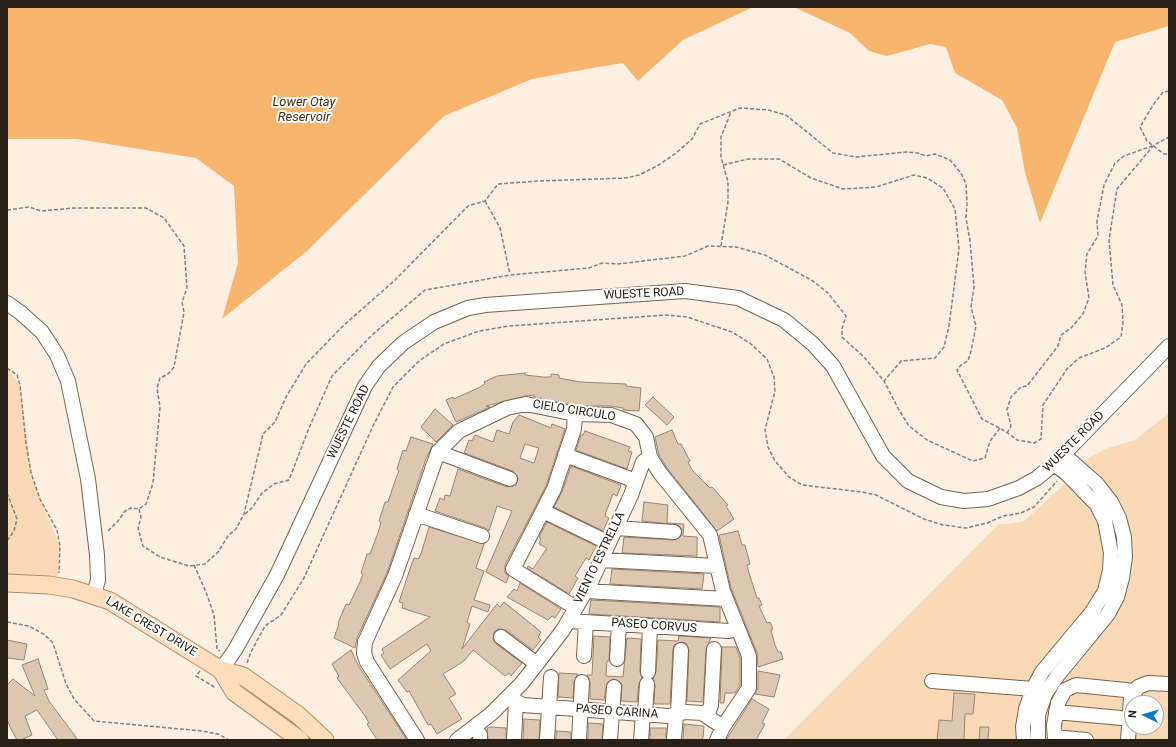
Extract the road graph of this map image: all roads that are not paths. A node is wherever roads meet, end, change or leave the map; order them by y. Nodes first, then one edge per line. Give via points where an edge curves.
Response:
1 (7, 304) edge
2 (1169, 346) edge
3 (575, 414) junction
4 (438, 452) junction
5 (1063, 454) junction
6 (566, 455) junction
7 (650, 457) junction
8 (1054, 464) junction
9 (510, 478) dead end
10 (636, 481) junction
11 (543, 511) junction
12 (416, 514) junction
13 (616, 528) junction
14 (674, 532) dead end
15 (482, 536) dead end
16 (609, 543) junction
17 (601, 560) junction
18 (717, 566) junction
19 (7, 583) edge
20 (586, 591) junction
21 (94, 594) junction
22 (726, 599) junction
23 (576, 608) junction
24 (569, 621) junction
25 (586, 622) junction
26 (619, 624) junction
27 (650, 626) junction
28 (738, 628) junction
29 (501, 637) dead end
30 (714, 649) dead end
31 (681, 650) dead end
32 (584, 656) dead end
33 (617, 659) dead end
34 (225, 664) junction
35 (537, 664) junction
36 (551, 677) dead end
37 (932, 681) dead end
38 (582, 682) dead end
39 (1169, 684) edge
40 (614, 687) dead end
41 (1033, 689) junction
42 (1135, 691) junction
43 (512, 699) junction
44 (549, 707) junction
45 (581, 710) junction
46 (612, 712) junction
47 (1056, 712) junction
48 (644, 714) junction
49 (677, 714) junction
50 (707, 716) junction
51 (1120, 718) dead end
52 (723, 727) junction
53 (478, 734) edge
54 (1055, 739) edge
55 (300, 740) edge
56 (325, 740) edge
57 (417, 740) edge
58 (457, 740) edge
59 (514, 740) edge
60 (547, 740) edge
61 (579, 740) edge
62 (610, 740) edge
63 (642, 740) edge
64 (674, 740) edge
65 (717, 740) edge
66 (1024, 740) edge
67 (1038, 740) edge
68 (1086, 740) edge
69 (1128, 740) edge

1 - 21 street via 42,332 54,349 68,381 88,479 98,580
2 - 5 street, WUESTE ROAD
3 - 4 street, CIELO CIRCULO via 526,404 507,408 459,431
3 - 6 street via 574,429
3 - 7 street, CIELO CIRCULO via 611,415 636,424 646,437
4 - 9 street
4 - 12 street, CIELO CIRCULO
5 - 8 street, WUESTE ROAD
5 - 67 street via 1097,484 1111,502 1124,537 1125,557 1117,597 1108,614 1045,694 1038,715
6 - 10 street
6 - 11 street
7 - 10 street, VIENTO ESTRELLA via 643,462
7 - 18 street, CIELO CIRCULO via 710,535
8 - 34 street, WUESTE ROAD via 1019,488 988,499 964,501 941,497 908,481 883,456 833,366 813,344 784,320 738,298 685,290 468,308 434,322 403,343 365,386 277,575
8 - 41 street via 1066,472 1097,505 1106,528 1111,553 1110,570 1105,591 1092,612 1042,672
10 - 13 street, VIENTO ESTRELLA
11 - 16 street
11 - 23 street via 513,570
12 - 15 street
12 - 57 street, CIELO CIRCULO via 395,576 365,642 364,653 367,662
13 - 14 street
13 - 16 street, VIENTO ESTRELLA
16 - 17 street, VIENTO ESTRELLA
17 - 18 street
17 - 20 street, VIENTO ESTRELLA
18 - 22 street, CIELO CIRCULO
19 - 21 main road, LAKE CREST DRIVE via 57,586
20 - 22 street
20 - 23 street, VIENTO ESTRELLA
21 - 34 main road, LAKE CREST DRIVE
22 - 28 street, CIELO CIRCULO
23 - 24 street, VIENTO ESTRELLA
24 - 25 street, PASEO CORVUS
24 - 35 street, VIENTO ESTRELLA
25 - 26 street, PASEO CORVUS
25 - 32 street
26 - 27 street, PASEO CORVUS
26 - 33 street
27 - 28 street, PASEO CORVUS via 729,631
27 - 48 street
28 - 52 street, CIELO CIRCULO via 749,656 749,688
29 - 35 street
30 - 50 street via 711,705
31 - 49 street
34 - 55 main road, LAKE CREST DRIVE via 234,692
34 - 56 main road, LAKE CREST DRIVE via 298,715
35 - 43 street, VIENTO ESTRELLA
36 - 44 street
37 - 41 street
38 - 45 street
39 - 42 street via 1148,683
40 - 46 street
41 - 66 street via 1026,709
42 - 47 street via 1076,685 1065,690
42 - 69 street via 1131,698
43 - 44 street, PASEO CARINA via 523,706
43 - 53 street, VIENTO ESTRELLA
43 - 59 street
44 - 45 street, PASEO CARINA
44 - 60 street
45 - 46 street, PASEO CARINA
45 - 61 street
46 - 48 street, PASEO CARINA
46 - 62 street
47 - 51 street
47 - 54 street
48 - 49 street, PASEO CARINA
48 - 63 street
49 - 50 street, PASEO CARINA via 702,713
49 - 64 street
50 - 52 street, PASEO CARINA
52 - 65 street, CIELO CIRCULO
53 - 58 street, VIENTO ESTRELLA
54 - 68 street

